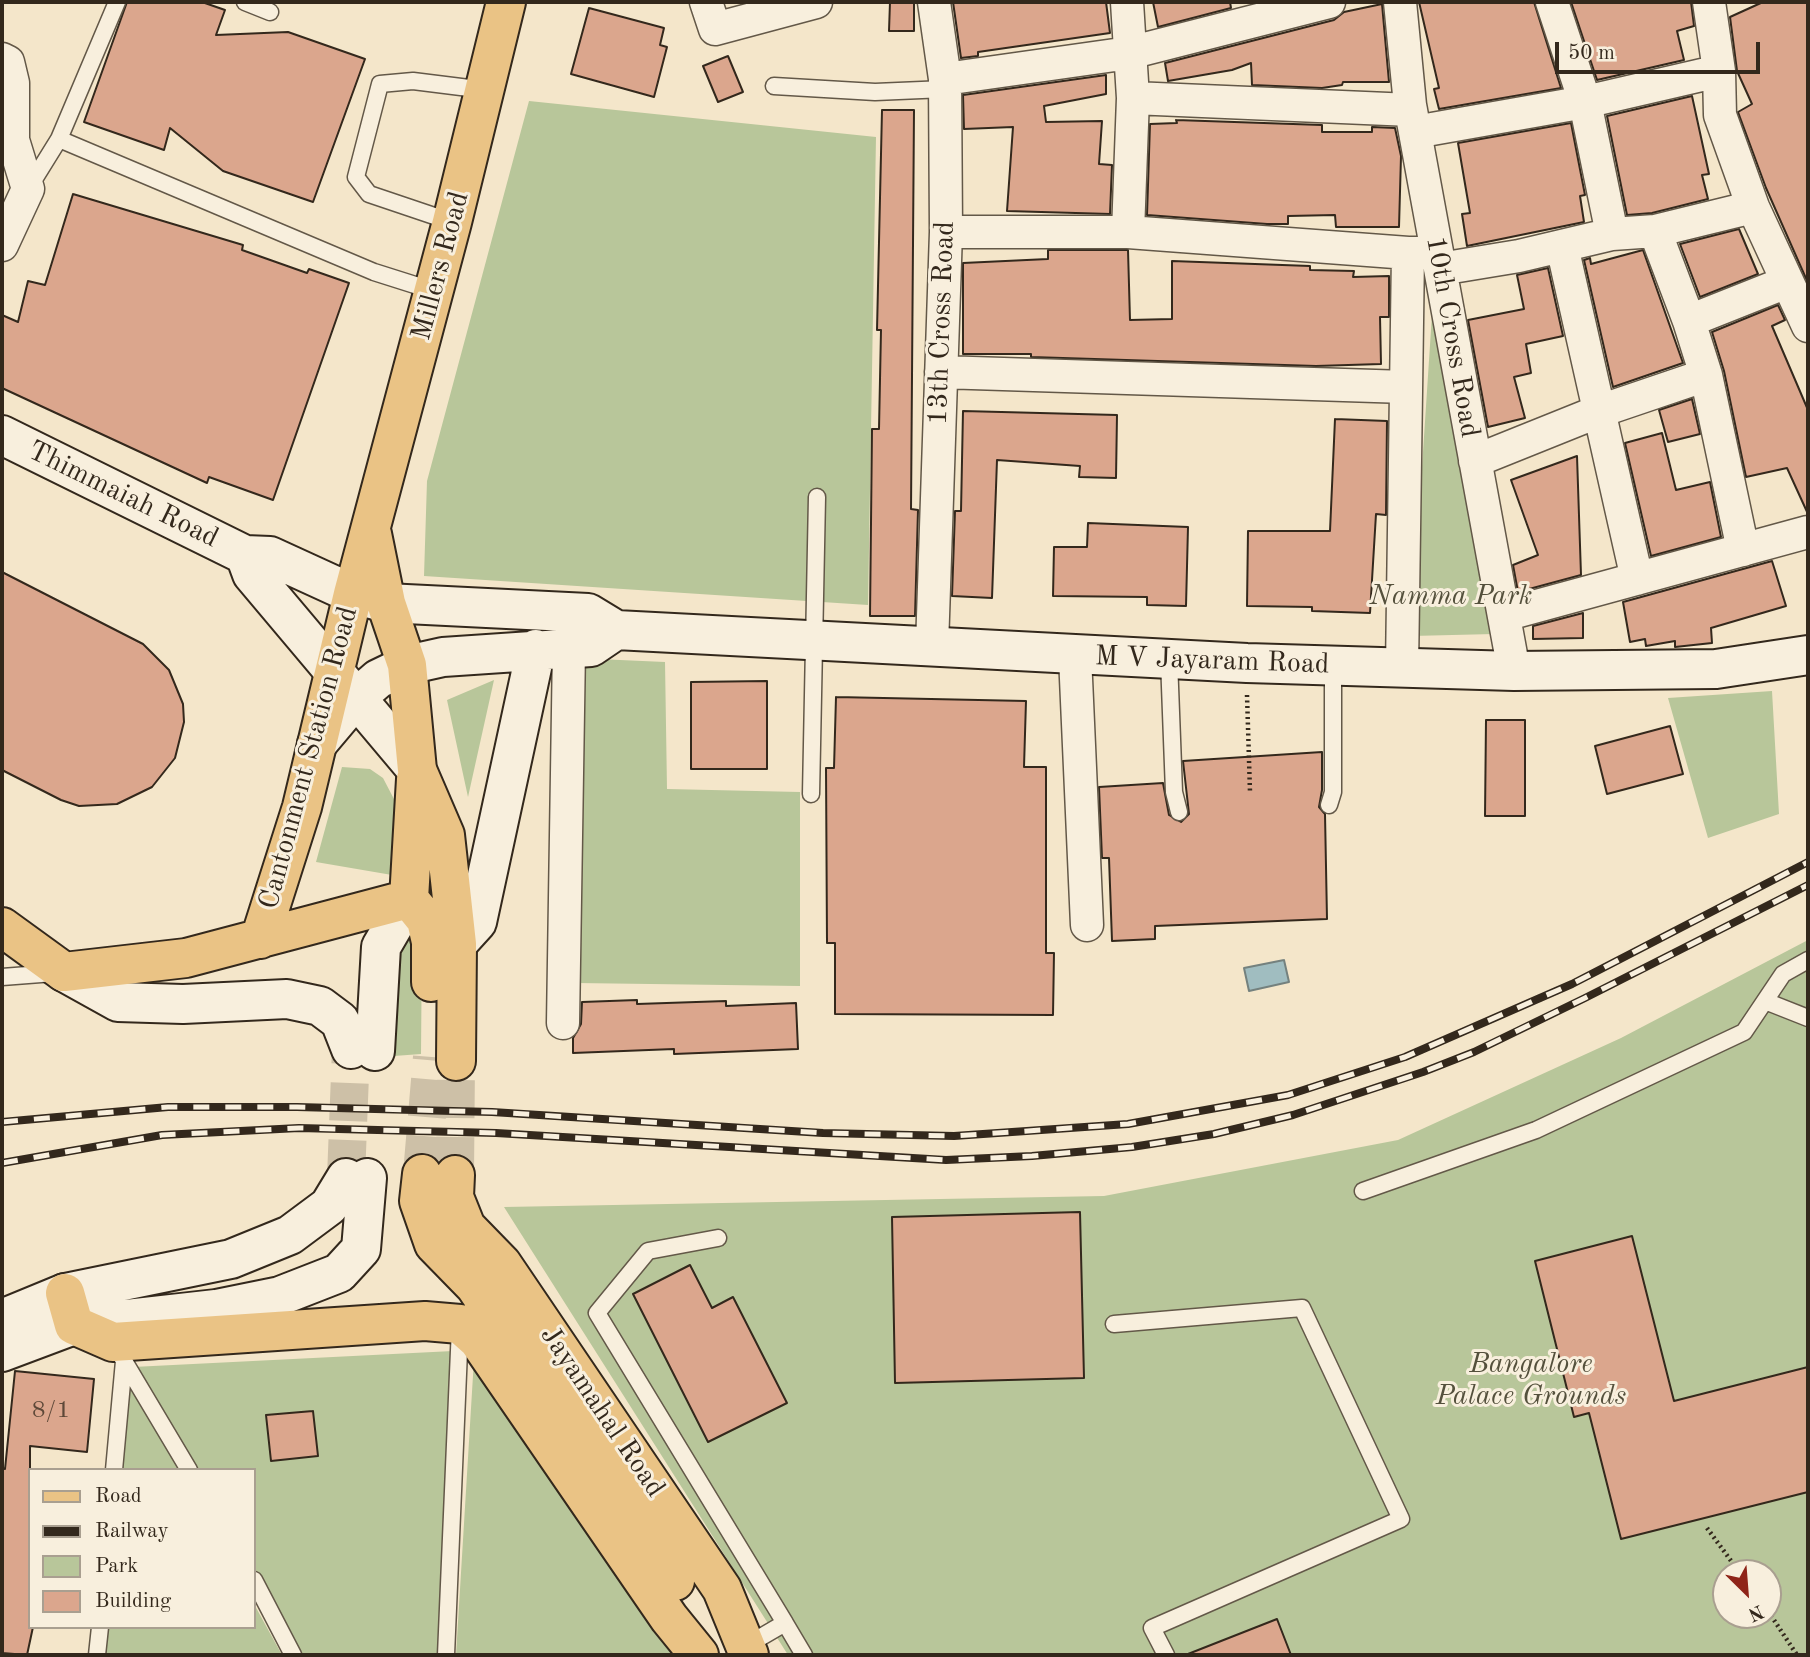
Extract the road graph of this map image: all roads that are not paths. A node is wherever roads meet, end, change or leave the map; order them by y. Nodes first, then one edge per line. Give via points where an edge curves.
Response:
1 (117, 2) edge
2 (245, 2) edge
3 (506, 2) edge
4 (706, 2) edge
5 (816, 2) edge
6 (933, 2) edge
7 (1128, 2) edge
8 (1329, 2) edge
9 (1400, 2) edge
10 (1552, 2) edge
11 (1709, 2) edge
12 (270, 12) dead end
13 (1129, 53) junction
14 (2, 59) edge
15 (1719, 71) junction
16 (945, 84) junction
17 (774, 86) dead end
18 (485, 90) junction
19 (1133, 98) junction
20 (1585, 102) junction
21 (1413, 121) junction
22 (59, 139) junction
23 (29, 189) junction
24 (1753, 207) junction
25 (452, 222) junction
26 (1655, 231) junction
27 (946, 232) junction
28 (1128, 232) junction
29 (1612, 234) junction
30 (2, 245) edge
31 (1562, 246) junction
32 (1428, 258) junction
33 (1787, 282) junction
34 (434, 291) junction
35 (1689, 321) junction
36 (1808, 326) edge
37 (941, 372) junction
38 (1706, 375) junction
39 (1406, 387) junction
40 (1597, 412) junction
41 (2, 435) edge
42 (1475, 461) junction
43 (817, 497) dead end
44 (1808, 532) edge
45 (1742, 550) junction
46 (245, 555) junction
47 (1637, 579) junction
48 (370, 598) junction
49 (1504, 615) junction
50 (616, 630) junction
51 (814, 639) junction
52 (932, 646) junction
53 (552, 648) junction
54 (1808, 655) edge
55 (1075, 656) junction
56 (1169, 660) junction
57 (407, 665) junction
58 (1332, 666) junction
59 (1402, 668) junction
60 (1514, 671) junction
61 (344, 686) junction
62 (417, 770) junction
63 (811, 794) dead end
64 (1329, 805) dead end
65 (1179, 812) dead end
66 (409, 899) junction
67 (1087, 925) dead end
68 (2, 927) edge
69 (260, 939) junction
70 (457, 944) junction
71 (1808, 960) edge
72 (64, 972) junction
73 (2, 977) edge
74 (1765, 1001) junction
75 (1808, 1018) edge
76 (563, 1023) dead end
77 (1363, 1191) dead end
78 (718, 1238) dead end
79 (70, 1309) junction
80 (2, 1319) edge
81 (460, 1324) junction
82 (1114, 1324) dead end
83 (119, 1351) junction
84 (2, 1352) edge
85 (114, 1468) edge
86 (188, 1468) edge
87 (256, 1584) edge
88 (785, 1623) junction
89 (100, 1629) edge
90 (755, 1646) edge
91 (97, 1655) edge
92 (293, 1655) edge
93 (446, 1655) edge
94 (699, 1655) edge
95 (710, 1655) edge
96 (804, 1655) edge
97 (1166, 1655) edge

1 - 22 lane
2 - 12 lane
3 - 18 main road, Millers Road
4 - 5 street via 715,29
6 - 16 street, 13th Cross Road
7 - 13 street
8 - 13 street
9 - 21 street, 10th Cross Road
10 - 20 street
11 - 15 street
13 - 16 street
13 - 19 street
14 - 23 street via 8,62 13,83 13,140
15 - 20 street
15 - 24 street via 1720,115
16 - 17 lane via 875,92
16 - 27 street, 13th Cross Road
18 - 25 main road, Millers Road
18 - 25 lane via 413,80 380,84 356,177 369,194
19 - 21 street
19 - 28 street
20 - 21 street
20 - 29 street
21 - 32 street, 10th Cross Road
22 - 23 lane
22 - 34 lane via 374,272
23 - 30 street
24 - 26 street
24 - 33 street
25 - 34 main road, Millers Road
26 - 29 street
26 - 35 street
27 - 28 street
27 - 37 street, 13th Cross Road
28 - 32 street
29 - 31 street
31 - 32 street
31 - 40 street
32 - 39 street
32 - 42 street, 10th Cross Road
33 - 35 street
33 - 36 street
34 - 48 main road, Millers Road via 371,528
35 - 38 street
37 - 39 street
37 - 52 street, 13th Cross Road
38 - 40 street
38 - 45 street
39 - 59 street
40 - 42 street
40 - 47 street
41 - 46 street, Thimmaiah Road
42 - 49 street, 10th Cross Road
43 - 51 lane
44 - 45 street
45 - 47 street
46 - 48 street, Thimmaiah Road via 270,556
46 - 61 street, Thimmaiah Road via 252,574
47 - 49 street
48 - 50 street, M V Jayaram Road via 588,613
48 - 57 main road, Millers Road
48 - 61 main road, Cantonment Station Road
49 - 60 street, 10th Cross Road
50 - 51 street, M V Jayaram Road
50 - 53 street via 591,647
51 - 52 street, M V Jayaram Road
51 - 63 lane
52 - 55 street, M V Jayaram Road
53 - 57 street via 443,657
53 - 70 street via 477,922
53 - 76 street
54 - 60 street, M V Jayaram Road via 1716,669
55 - 56 street, M V Jayaram Road
55 - 67 street
56 - 58 street, M V Jayaram Road
56 - 65 lane via 1174,792
57 - 61 street via 378,679
57 - 62 main road, Millers Road
58 - 59 street, M V Jayaram Road
58 - 64 lane via 1333,792
59 - 60 street, M V Jayaram Road
61 - 62 street, Thimmaiah Road
61 - 69 main road, Cantonment Station Road via 317,744
62 - 66 main road
62 - 70 main road, Millers Road via 443,828
66 - 69 main road
66 - 70 main road, Millers Road via 426,920 431,942 444,1059
66 - 72 street via 381,947 363,1050 340,1021 320,1006 286,999 118,1002
68 - 72 main road
69 - 72 main road, Cantonment Station Road via 186,958
71 - 74 lane via 1783,974
72 - 73 lane
74 - 75 lane
74 - 77 lane via 1744,1032 1536,1130
78 - 88 lane via 648,1251 597,1313
79 - 79 street via 216,1309 279,1296 339,1273 361,1250 356,1178 329,1206 290,1235
79 - 80 street
79 - 83 main road
79 - 84 street
81 - 83 main road via 425,1321
81 - 93 lane
81 - 94 main road via 478,1340 668,1618
82 - 97 lane via 1302,1308 1401,1519 1152,1628
83 - 85 lane
83 - 86 lane
87 - 92 lane
88 - 90 lane
88 - 96 lane
89 - 91 lane
90 - 95 main road, Jayamahal Road via 502,1264 466,1227 438,1174 419,1201 435,1244 475,1286 646,1538 690,1604

